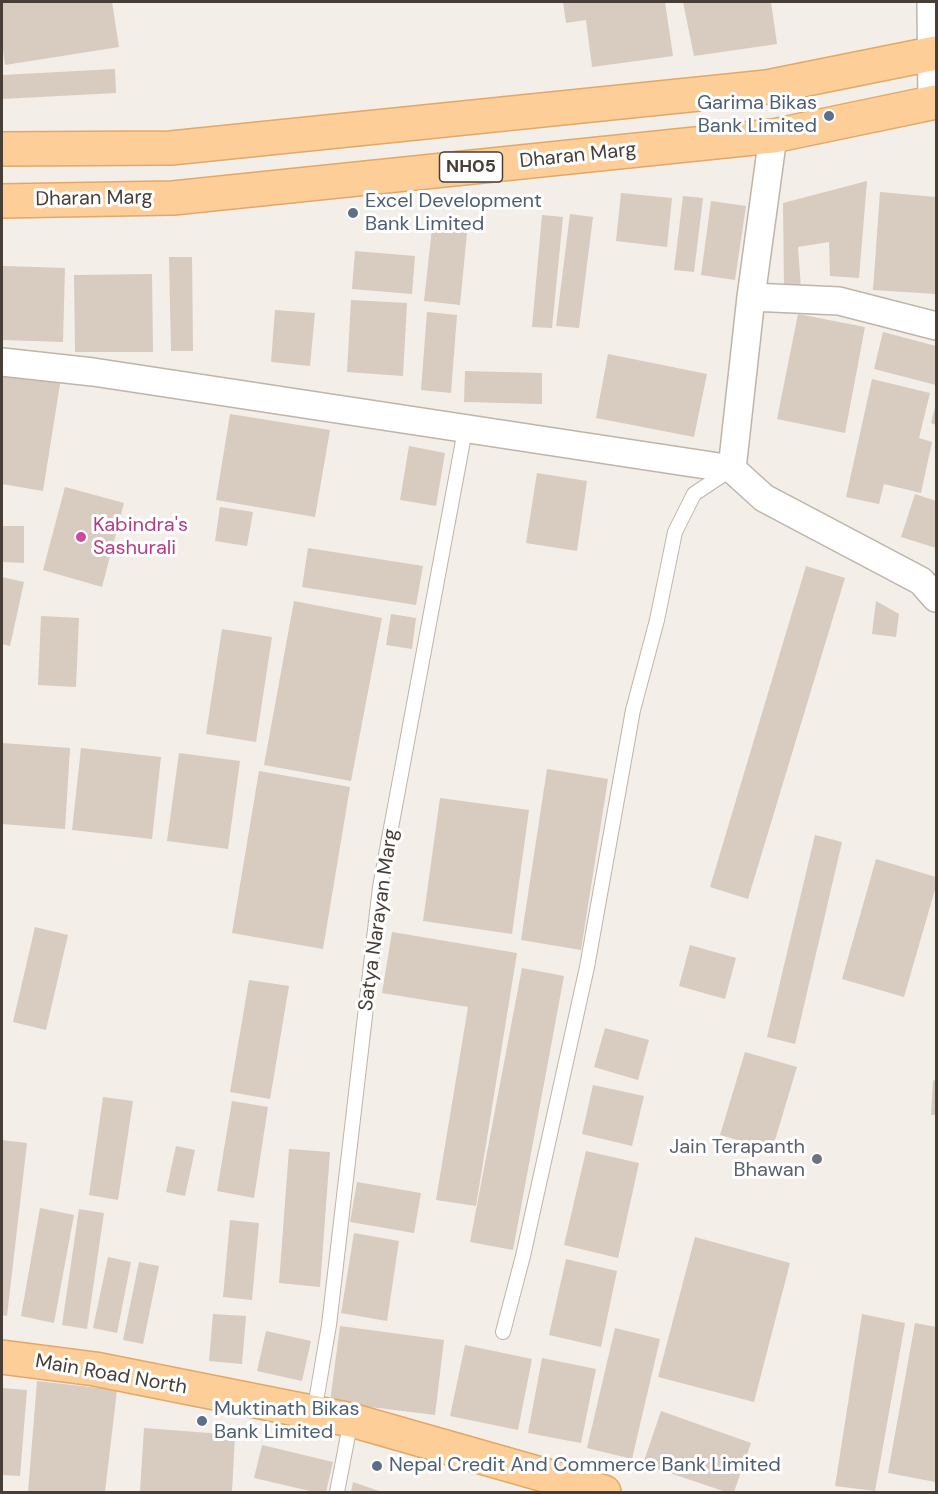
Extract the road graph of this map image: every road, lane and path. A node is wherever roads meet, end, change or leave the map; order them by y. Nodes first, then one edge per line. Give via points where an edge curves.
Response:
1 (931, 2) edge
2 (934, 54) edge
3 (934, 103) edge
4 (772, 136) junction
5 (2, 148) edge
6 (2, 201) edge
7 (751, 297) junction
8 (936, 326) edge
9 (2, 362) edge
10 (465, 430) junction
11 (732, 469) junction
12 (936, 598) edge
13 (503, 1332) dead end
14 (2, 1357) edge
15 (314, 1413) junction
16 (351, 1420) junction
17 (337, 1492) edge
18 (604, 1492) edge

1 - 2 street
2 - 3 street
2 - 5 main road via 766,87 183,147
3 - 4 main road, Dharan Marg / NH05
4 - 6 main road, Dharan Marg / NH05 via 173,198
4 - 7 street
7 - 8 street via 839,301
7 - 11 street
9 - 10 street via 93,372
10 - 11 street
10 - 15 lane, Satya Narayan Marg via 380,886 330,1314
11 - 12 street via 764,498 921,581
11 - 13 lane via 694,494 675,532 633,710 587,967
14 - 15 main road, Main Road North via 95,1369
15 - 16 main road, Main Road North
16 - 17 lane
16 - 18 main road, Main Road North

